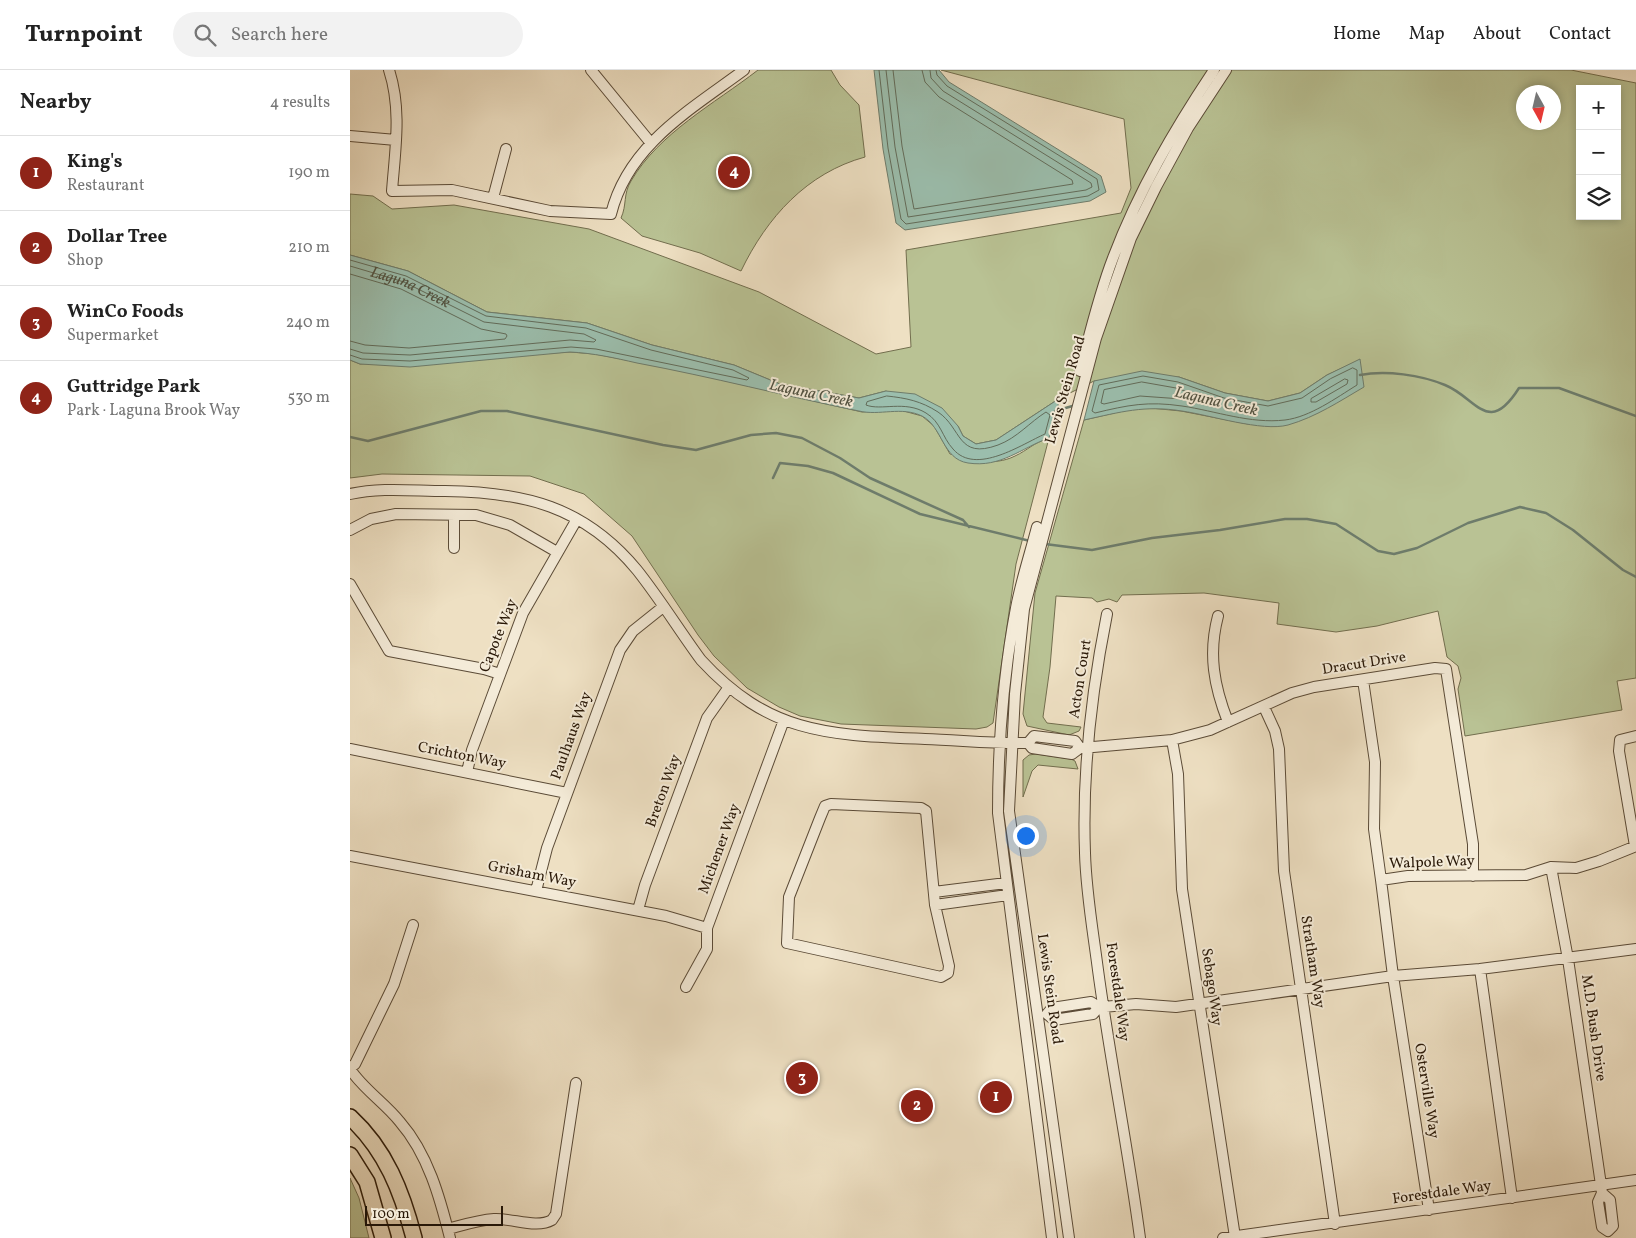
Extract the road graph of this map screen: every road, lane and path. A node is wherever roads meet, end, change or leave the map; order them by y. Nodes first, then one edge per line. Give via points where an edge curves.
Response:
1 (389, 70) edge
2 (591, 70) edge
3 (744, 70) edge
4 (1214, 70) edge
5 (1226, 70) edge
6 (350, 136) edge
7 (396, 140) junction
8 (650, 142) junction
9 (506, 149) dead end
10 (493, 198) junction
11 (1086, 360) junction
12 (350, 494) edge
13 (454, 515) junction
14 (577, 519) junction
15 (350, 530) edge
16 (454, 548) dead end
17 (557, 552) junction
18 (350, 584) edge
19 (1026, 584) junction
20 (663, 607) junction
21 (1107, 614) dead end
22 (1218, 616) dead end
23 (500, 674) junction
24 (1363, 680) junction
25 (729, 687) junction
26 (1264, 707) junction
27 (784, 720) junction
28 (1228, 722) junction
29 (1636, 736) edge
30 (1172, 740) junction
31 (998, 743) junction
32 (1013, 743) junction
33 (1083, 748) junction
34 (350, 749) edge
35 (467, 772) junction
36 (567, 793) junction
37 (1636, 846) edge
38 (350, 856) edge
39 (1551, 867) junction
40 (1473, 876) junction
41 (1381, 880) junction
42 (1006, 883) junction
43 (536, 891) junction
44 (934, 892) junction
45 (1008, 895) junction
46 (935, 905) junction
47 (638, 910) junction
48 (413, 925) dead end
49 (707, 928) junction
50 (1636, 949) edge
51 (1568, 959) junction
52 (1480, 969) junction
53 (1393, 976) junction
54 (686, 987) dead end
55 (1301, 990) junction
56 (1198, 1004) junction
57 (1101, 1007) junction
58 (1042, 1014) junction
59 (1025, 1028) junction
60 (350, 1068) edge
61 (576, 1083) dead end
62 (1051, 1115) junction
63 (350, 1117) edge
64 (1039, 1125) junction
65 (350, 1155) edge
66 (1636, 1180) edge
67 (1602, 1189) junction
68 (1512, 1198) junction
69 (1064, 1208) junction
70 (1428, 1210) junction
71 (1335, 1224) junction
72 (449, 1233) edge
73 (1609, 1234) edge
74 (1235, 1237) junction
75 (383, 1238) edge
76 (414, 1238) edge
77 (1052, 1238) edge
78 (1069, 1238) edge
79 (1140, 1238) edge
80 (1223, 1238) edge

1 - 7 street via 396,99
2 - 8 street
3 - 8 street
4 - 11 street, Lewis Stein Road via 1144,186 1113,258
5 - 11 street, Lewis Stein Road via 1188,128 1156,187 1132,238
6 - 7 street
7 - 10 street via 392,191 452,190
8 - 10 street via 620,186 611,214 550,211
9 - 10 street
11 - 19 street, Lewis Stein Road
12 - 14 street via 381,490 490,492 533,500
13 - 15 street via 396,514 371,519
13 - 16 street
13 - 17 street via 499,520
14 - 17 street, Capote Way
14 - 20 street via 623,554
17 - 23 street, Capote Way via 523,613
18 - 23 street via 389,651
19 - 31 street, Lewis Stein Road via 1016,608
19 - 32 street, Lewis Stein Road
20 - 25 street via 701,660
20 - 36 street, Paulhaus Way via 633,631 620,650
21 - 33 street, Acton Court
22 - 28 street via 1212,661 1214,681
23 - 35 street, Capote Way
24 - 26 street, Dracut Drive via 1314,687 1292,693
24 - 40 street, Dracut Drive via 1446,669 1473,844
24 - 41 street via 1375,762 1374,829
25 - 27 street via 753,705
25 - 47 street, Breton Way via 707,718
26 - 28 street, Dracut Drive
26 - 55 street, Stratham Way via 1280,749 1284,871
27 - 31 street via 820,732 843,735
27 - 49 street, Michener Way
28 - 30 street, Dracut Drive
29 - 37 street via 1620,740 1619,751
30 - 33 street, Dracut Drive
30 - 56 street, Sebago Way via 1178,774 1181,882
31 - 32 street
31 - 42 street, Lewis Stein Road via 998,813
32 - 33 street, Dracut Drive via 1028,743 1034,736 1075,741
32 - 58 street, Lewis Stein Road via 1009,810
33 - 57 street, Forestdale Way via 1085,855
34 - 35 street, Crichton Way
35 - 36 street, Crichton Way
36 - 43 street, Paulhaus Way via 540,868
37 - 39 street via 1576,868
38 - 43 street, Grisham Way
39 - 40 street, Walpole Way via 1526,876
39 - 51 street, M.D. Bush Drive
40 - 41 street, Walpole Way via 1408,876
41 - 53 street, Walpole Way
42 - 44 street
42 - 45 street, Lewis Stein Road
43 - 47 street, Grisham Way
44 - 46 street
44 - 46 street via 926,811 921,808 830,804 825,806 789,898 787,943 941,978 948,973 949,966
45 - 46 street
45 - 59 street, Lewis Stein Road
47 - 49 street, Grisham Way via 683,919
48 - 60 street via 394,984 356,1064
49 - 54 street, Michener Way via 707,949
50 - 51 street
51 - 52 street
51 - 67 street, M.D. Bush Drive
52 - 53 street
52 - 68 street
53 - 55 street
53 - 70 street, Osterville Way
55 - 56 street
55 - 71 street, Stratham Way
56 - 57 street
56 - 74 street, Sebago Way
57 - 58 street via 1091,1002 1052,1008
57 - 79 street, Forestdale Way
58 - 62 street, Lewis Stein Road
59 - 62 street via 1036,1043 1044,1102
59 - 64 street, Lewis Stein Road
60 - 72 street via 357,1080 402,1123 414,1141 436,1186
61 - 72 street via 556,1214 552,1220 538,1224 510,1218 493,1219
62 - 69 street, Lewis Stein Road
63 - 76 highway via 377,1146 392,1171
64 - 69 street via 1049,1136 1057,1196
64 - 77 street, Lewis Stein Road
65 - 75 highway via 367,1182
66 - 67 street, Forestdale Way
67 - 68 street, Forestdale Way
67 - 73 street, M.D. Bush Drive via 1598,1202 1602,1227
68 - 70 street, Forestdale Way
69 - 78 street, Lewis Stein Road
70 - 71 street, Forestdale Way
71 - 74 street, Forestdale Way
74 - 80 street, Forestdale Way

